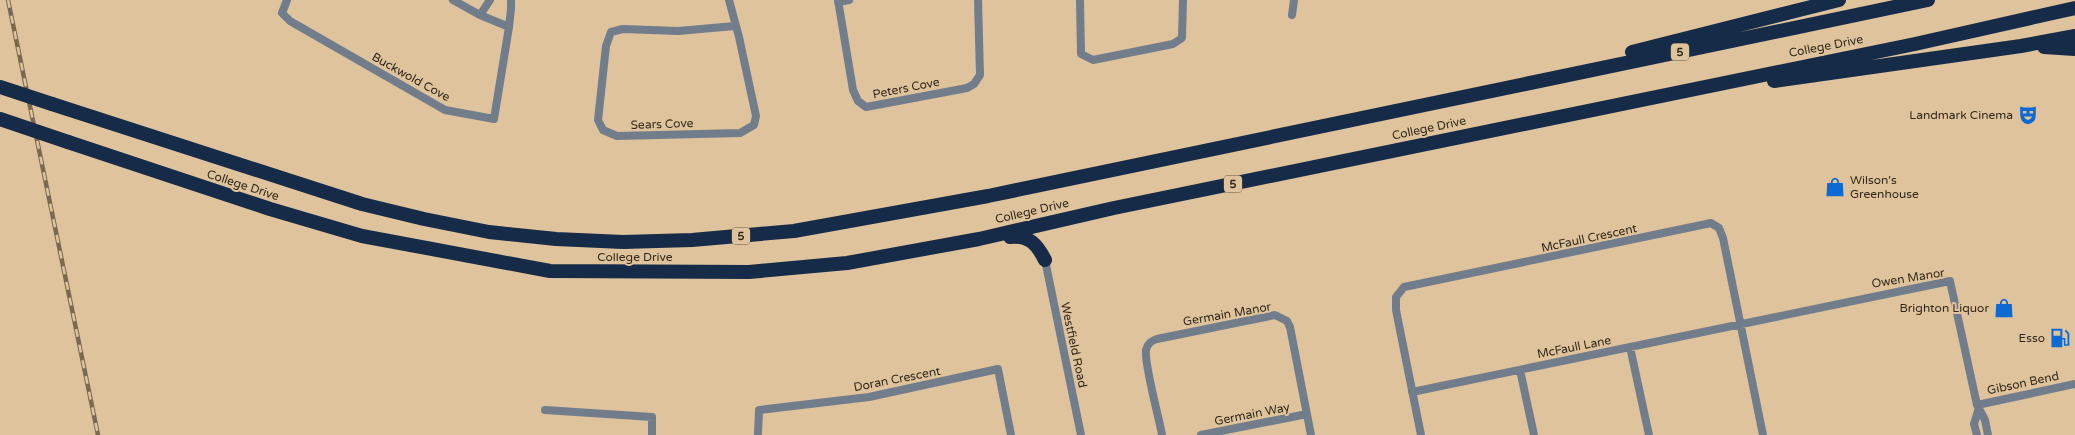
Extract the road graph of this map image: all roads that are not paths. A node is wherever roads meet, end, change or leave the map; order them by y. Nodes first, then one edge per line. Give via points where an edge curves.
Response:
1 (287, 0) edge
2 (454, 0) edge
3 (490, 0) edge
4 (510, 0) edge
5 (729, 0) edge
6 (849, 0) edge
7 (978, 0) edge
8 (1080, 0) edge
9 (1183, 0) edge
10 (1294, 0) edge
11 (1838, 0) edge
12 (1928, 0) edge
13 (838, 1) edge
14 (2075, 8) edge
15 (480, 15) junction
16 (1292, 15) dead end
17 (735, 26) junction
18 (508, 27) junction
19 (2075, 36) edge
20 (2021, 46) junction
21 (2075, 49) edge
22 (0, 87) edge
23 (1630, 101) junction
24 (1438, 102) junction
25 (0, 119) edge
26 (979, 239) junction
27 (1045, 260) joint
28 (1740, 323) junction
29 (1630, 347) junction
30 (1520, 370) junction
31 (2075, 384) edge
32 (1412, 392) junction
33 (1977, 408) junction
34 (545, 410) dead end
35 (1307, 414) junction
36 (652, 435) edge
37 (758, 435) edge
38 (1011, 435) edge
39 (1081, 435) edge
40 (1162, 435) edge
41 (1201, 435) edge
42 (1311, 435) edge
43 (1421, 435) edge
44 (1534, 435) edge
45 (1648, 435) edge
46 (1763, 435) edge
47 (1977, 435) edge
48 (1988, 435) edge

1 - 18 street, Buckwold Cove via 282,13 290,21 376,71 445,110 494,119
2 - 15 street
3 - 15 street
4 - 18 street, Buckwold Cove
5 - 17 street, Sears Cove
6 - 13 street, Peters Cove
7 - 13 street, Peters Cove via 980,75 974,84 967,88 866,106 858,101 853,90
8 - 9 street via 1081,54 1093,60 1173,44 1182,38
10 - 16 street
11 - 24 highway
12 - 24 highway, College Drive / 5
14 - 23 highway, College Drive / 5 via 1915,44
15 - 18 street
17 - 17 street, Sears Cove via 756,116 754,125 740,133 617,136 603,130 598,120 606,46 611,32
19 - 20 highway
20 - 21 highway
20 - 23 highway
22 - 24 highway, College Drive / 5, bridge via 362,204 424,220 489,232 624,242 794,231 862,220
23 - 26 highway, College Drive / 5
25 - 26 highway, College Drive / 5, bridge via 270,210 362,236 550,271 749,272 847,263
26 - 27 highway via 1027,238 1036,244
27 - 39 street, Westfield Road
28 - 29 street, McFaull Lane
28 - 32 street, McFaull Crescent via 1723,238 1719,228 1711,223 1404,287 1396,297 1396,310
28 - 33 street, Owen Manor via 1950,280
28 - 46 street, McFaull Crescent
29 - 30 street, McFaull Lane
29 - 45 street
30 - 32 street, McFaull Lane
30 - 44 street
31 - 33 street, Gibson Bend
32 - 43 street, McFaull Crescent
33 - 47 street via 1974,424
33 - 48 street via 1985,420
34 - 36 street via 652,416
35 - 40 street, Germain Manor via 1290,327 1287,321 1275,315 1156,338 1150,342 1147,360
35 - 41 street, Germain Way
35 - 42 street, Germain Manor
37 - 38 street, Doran Crescent via 758,410 868,397 998,370

